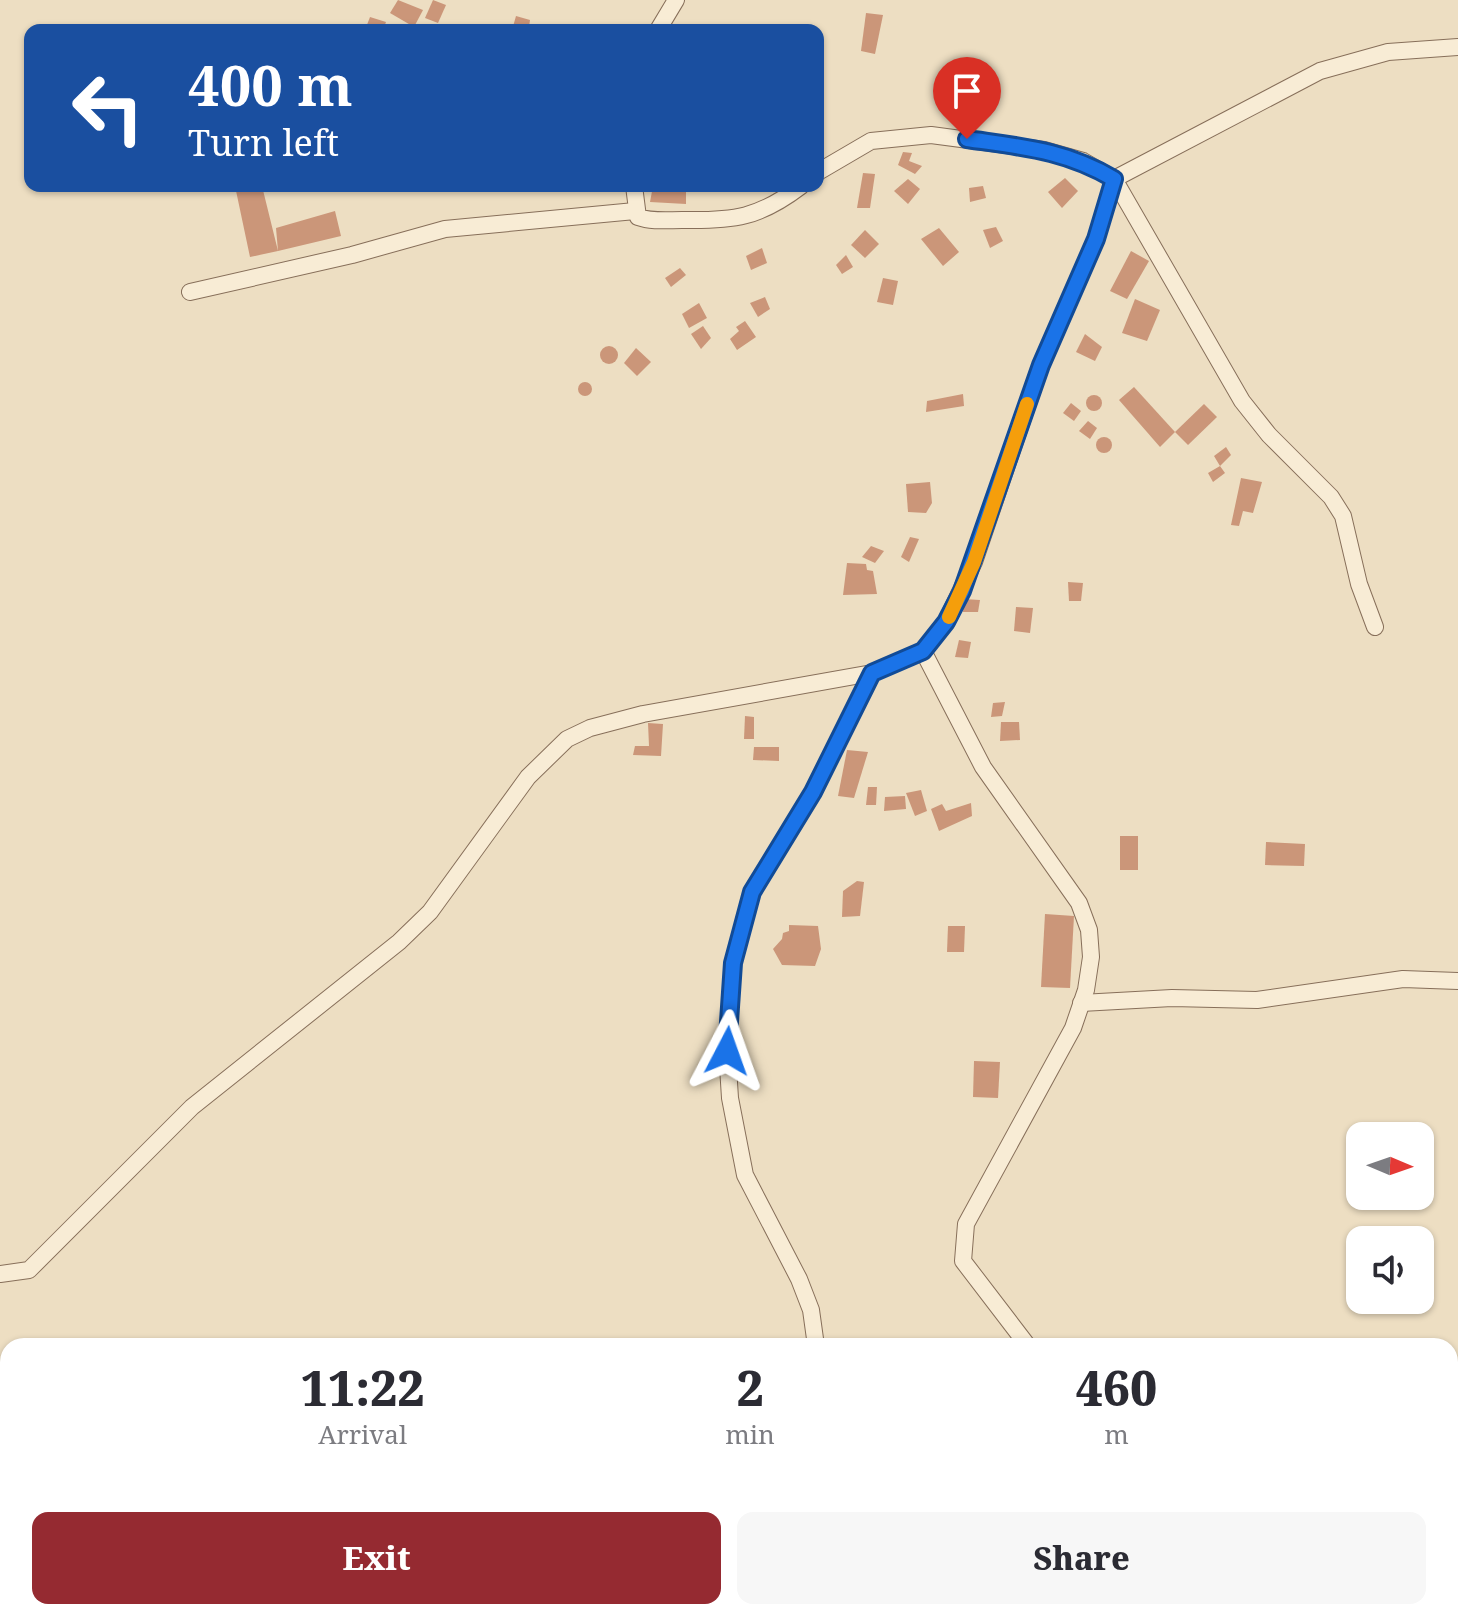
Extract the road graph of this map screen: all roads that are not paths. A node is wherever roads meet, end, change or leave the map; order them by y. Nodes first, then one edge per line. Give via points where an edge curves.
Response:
1 (676, 0) edge
2 (662, 24) edge
3 (1458, 47) edge
4 (824, 168) edge
5 (1114, 179) junction
6 (634, 192) edge
7 (792, 192) edge
8 (635, 211) junction
9 (190, 292) dead end
10 (1375, 627) dead end
11 (923, 651) junction
12 (872, 673) junction
13 (1458, 981) edge
14 (1081, 1003) junction
15 (0, 1274) edge
16 (815, 1338) edge
17 (1022, 1338) edge

1 - 2 street
3 - 5 street via 1388,52 1320,71
4 - 5 street via 871,141 931,135 1044,150 1083,161
5 - 10 street via 1242,401 1343,516
5 - 11 street via 1096,239 1036,378 974,562 946,622
6 - 8 street
7 - 8 street via 734,220 649,219
8 - 9 street via 445,229
11 - 12 street
11 - 14 street via 983,767 1079,903 1091,957
12 - 15 street via 643,714 567,739 528,777 456,881 409,932 192,1107 29,1270
12 - 16 street via 813,792 752,892 733,963 727,1051 743,1163 799,1279
13 - 14 street via 1403,979 1257,1000
14 - 17 street via 1073,1028 963,1238 963,1261

